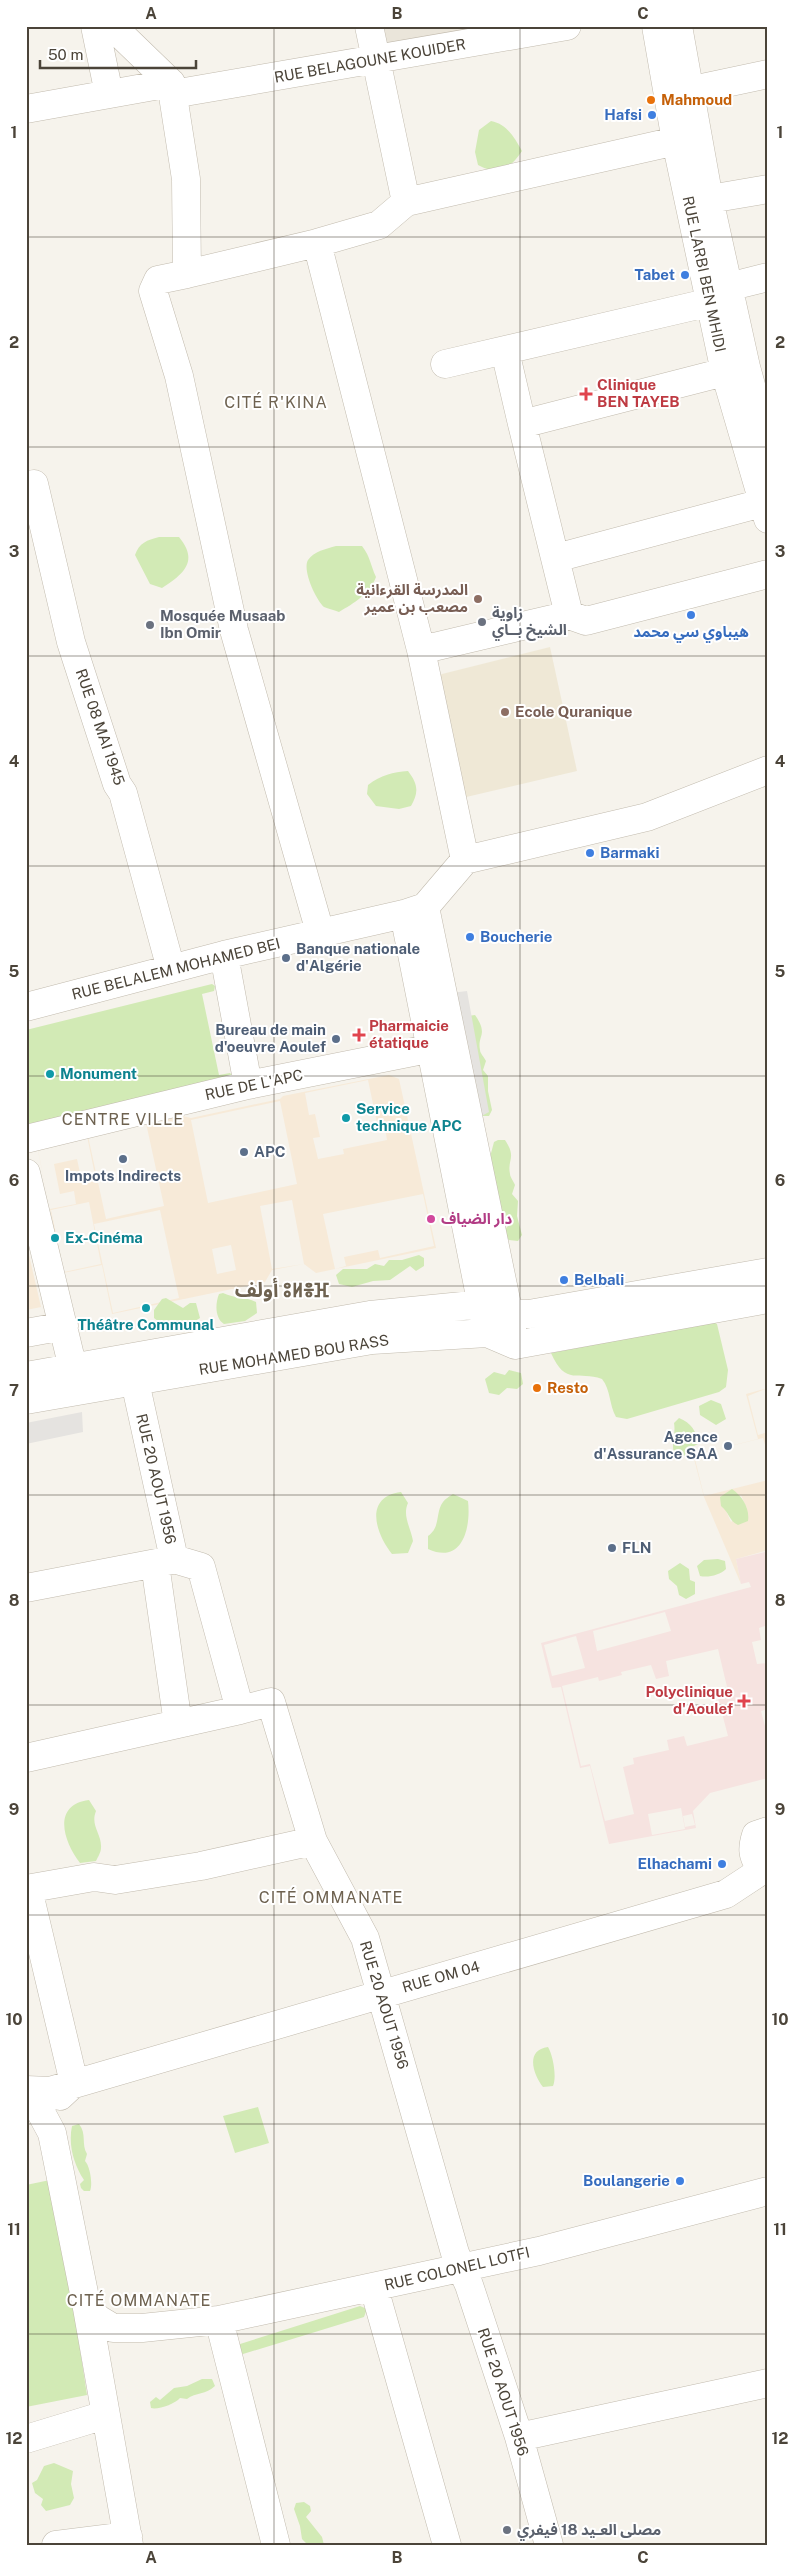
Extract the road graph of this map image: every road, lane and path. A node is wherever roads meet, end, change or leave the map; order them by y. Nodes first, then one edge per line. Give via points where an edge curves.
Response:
1 (95, 26) edge
2 (112, 26) edge
3 (369, 26) edge
4 (567, 26) edge
5 (656, 26) edge
6 (678, 26) edge
7 (376, 60) junction
8 (768, 74) edge
9 (172, 88) junction
10 (677, 93) junction
11 (109, 94) junction
12 (26, 109) edge
13 (676, 141) junction
14 (768, 188) edge
15 (699, 201) junction
16 (406, 202) junction
17 (317, 244) junction
18 (188, 274) junction
19 (768, 278) edge
20 (720, 294) junction
21 (506, 351) junction
22 (445, 364) dead end
23 (736, 370) junction
24 (755, 422) edge
25 (522, 424) junction
26 (768, 447) edge
27 (34, 484) dead end
28 (765, 511) edge
29 (556, 558) junction
30 (768, 574) edge
31 (569, 615) junction
32 (421, 650) junction
33 (768, 770) edge
34 (465, 860) junction
35 (414, 910) junction
36 (320, 932) junction
37 (224, 955) junction
38 (171, 969) junction
39 (26, 1007) edge
40 (442, 1046) junction
41 (248, 1085) junction
42 (26, 1139) edge
43 (26, 1173) edge
44 (768, 1272) edge
45 (768, 1299) edge
46 (482, 1304) junction
47 (510, 1313) junction
48 (64, 1326) junction
49 (26, 1333) edge
50 (487, 1333) junction
51 (515, 1345) junction
52 (132, 1370) junction
53 (26, 1376) edge
54 (76, 1380) junction
55 (26, 1400) edge
56 (164, 1562) junction
57 (26, 1588) edge
58 (240, 1710) junction
59 (178, 1724) junction
60 (26, 1758) edge
61 (768, 1832) edge
62 (313, 1841) junction
63 (766, 1869) edge
64 (27, 1889) edge
65 (383, 1994) junction
66 (74, 2083) junction
67 (26, 2090) edge
68 (26, 2096) edge
69 (52, 2133) junction
70 (768, 2191) edge
71 (462, 2269) junction
72 (374, 2288) junction
73 (87, 2308) junction
74 (219, 2320) junction
75 (142, 2328) junction
76 (101, 2383) junction
77 (768, 2383) edge
78 (105, 2415) junction
79 (519, 2436) junction
80 (26, 2439) edge
81 (128, 2540) edge
82 (56, 2545) edge
83 (276, 2545) edge
84 (447, 2545) edge
85 (549, 2545) edge

1 - 11 street
2 - 9 street
3 - 7 street
4 - 7 street, RUE BELAGOUNE KOUIDER
5 - 10 street, RUE LARBI BEN MHIDI
6 - 10 street, RUE LARBI BEN MHIDI
7 - 9 street, RUE BELAGOUNE KOUIDER
7 - 16 street
8 - 10 street
9 - 11 street, RUE BELAGOUNE KOUIDER
9 - 18 street via 186,179
10 - 13 street, RUE LARBI BEN MHIDI
10 - 15 street, RUE LARBI BEN MHIDI
11 - 12 street, RUE BELAGOUNE KOUIDER
13 - 15 street, RUE LARBI BEN MHIDI
13 - 16 street
14 - 15 street
15 - 20 street, RUE LARBI BEN MHIDI
16 - 17 street via 379,226
17 - 18 street
17 - 32 street
18 - 36 street via 158,280 153,290 178,376 234,630
19 - 20 street
20 - 21 street
20 - 23 street, RUE LARBI BEN MHIDI
21 - 22 street
21 - 25 street
23 - 24 street, RUE LARBI BEN MHIDI
23 - 25 street
24 - 26 street, RUE LARBI BEN MHIDI
24 - 28 street, RUE LARBI BEN MHIDI
25 - 29 street
27 - 38 street, RUE 08 MAI 1945 via 71,642 117,784 123,793
28 - 29 street
29 - 31 street
30 - 31 street via 586,621
31 - 32 street
32 - 34 street
33 - 34 street via 648,817
34 - 35 street
35 - 36 street, RUE BELALEM MOHAMED BEI
35 - 40 street
36 - 37 street, RUE BELALEM MOHAMED BEI
37 - 38 street, RUE BELALEM MOHAMED BEI
37 - 41 street
38 - 39 street, RUE BELALEM MOHAMED BEI
40 - 41 street, RUE DE L'APC
40 - 46 street
40 - 47 street
41 - 42 street, RUE DE L'APC
43 - 48 street
44 - 47 street, RUE MOHAMED BOU RASS via 529,1314
45 - 51 street
46 - 47 street, RUE MOHAMED BOU RASS
46 - 50 street
46 - 52 street, RUE MOHAMED BOU RASS via 370,1316
47 - 51 street
48 - 49 street
48 - 54 street
50 - 51 street, RUE MOHAMED BOU RASS
50 - 52 street, RUE MOHAMED BOU RASS via 372,1340
52 - 54 street, RUE MOHAMED BOU RASS
52 - 56 street, RUE 20 AOUT 1956
53 - 54 street, RUE MOHAMED BOU RASS
54 - 55 street, RUE MOHAMED BOU RASS
56 - 57 street
56 - 58 street, RUE 20 AOUT 1956 via 201,1567
56 - 59 street
58 - 59 street
58 - 62 street, RUE 20 AOUT 1956 via 272,1702
59 - 60 street
61 - 63 street via 756,1835 752,1846 759,1866
62 - 64 street via 200,1866 115,1880 94,1877
62 - 65 street, RUE 20 AOUT 1956 via 365,1938
63 - 65 street, RUE OM 04 via 726,1894
64 - 66 street
65 - 66 street, RUE OM 04
65 - 71 street, RUE 20 AOUT 1956
66 - 67 street, RUE OM 04 via 50,2091
66 - 69 street via 54,2106
68 - 69 street, RUE COLONEL LOTFI via 38,2107
69 - 73 street, RUE COLONEL LOTFI
70 - 71 street, RUE COLONEL LOTFI
71 - 72 street, RUE COLONEL LOTFI
71 - 79 street, RUE 20 AOUT 1956
72 - 74 street, RUE COLONEL LOTFI
72 - 84 street
73 - 75 street, RUE COLONEL LOTFI via 113,2328
73 - 76 street, RUE COLONEL LOTFI
74 - 75 street, RUE COLONEL LOTFI
74 - 83 street
75 - 76 street, RUE COLONEL LOTFI via 116,2345 106,2358
76 - 78 street, RUE COLONEL LOTFI
77 - 79 street
78 - 80 street
78 - 81 street, RUE COLONEL LOTFI
79 - 85 street, RUE 20 AOUT 1956
81 - 82 street

